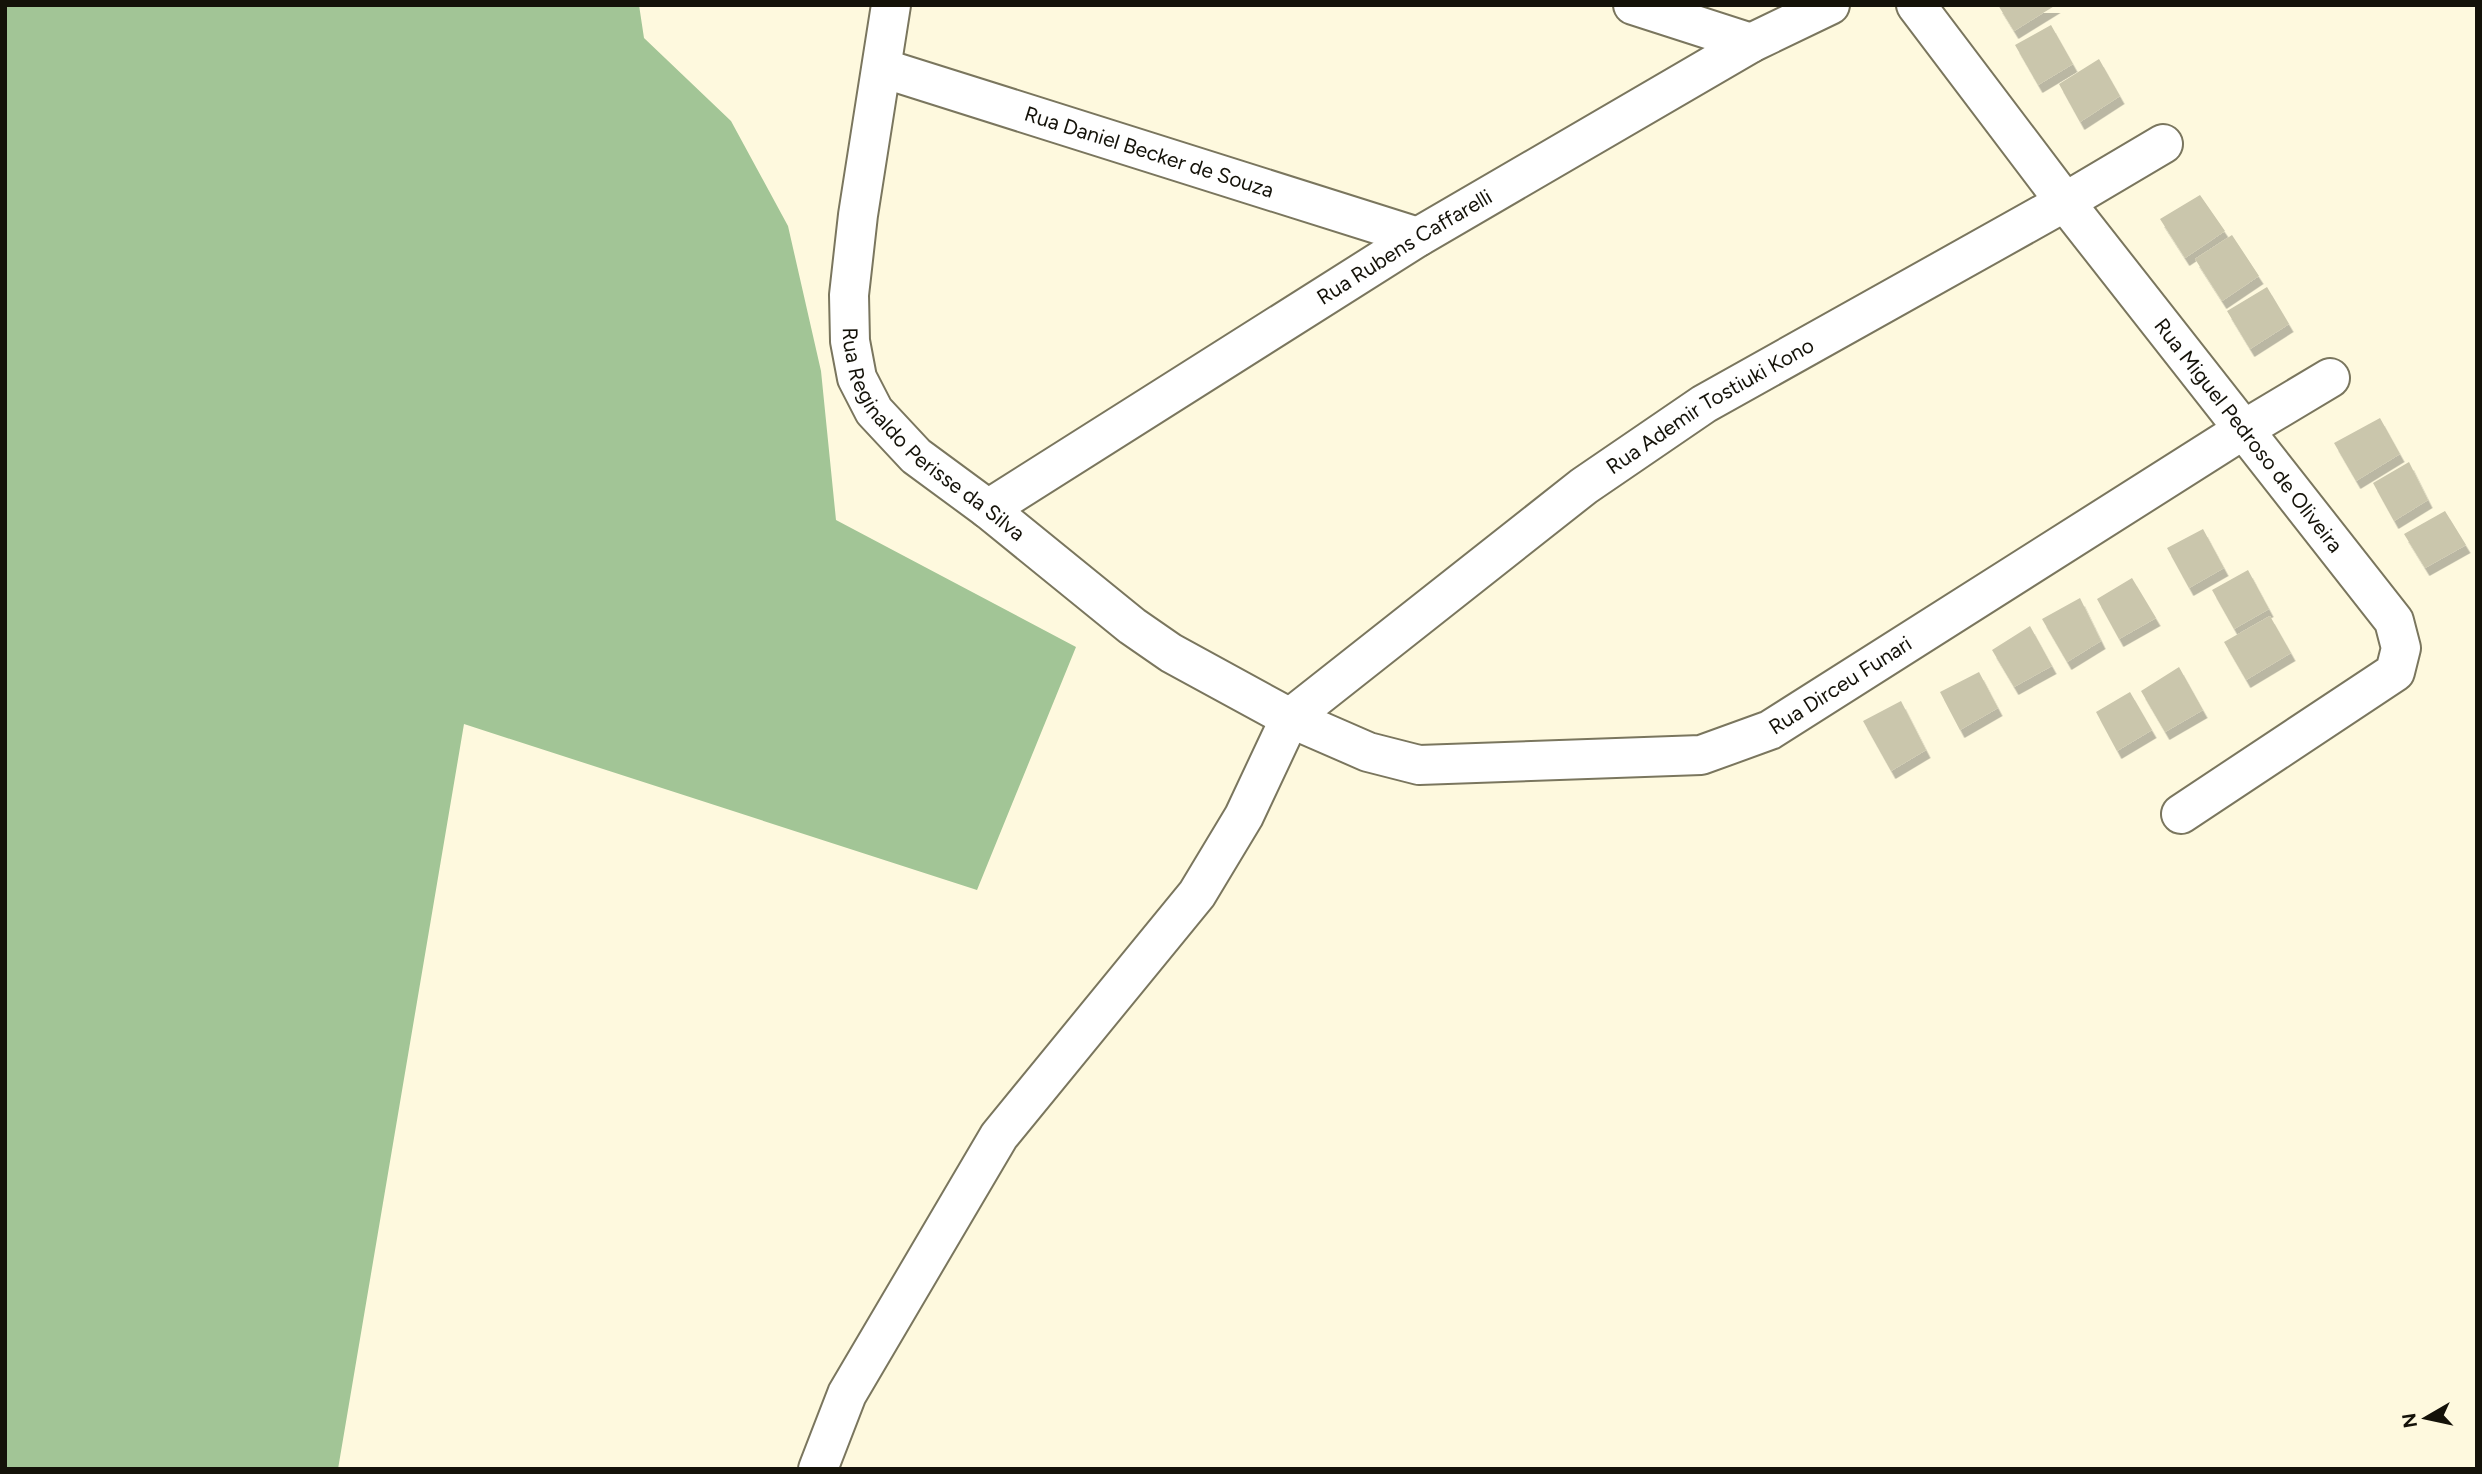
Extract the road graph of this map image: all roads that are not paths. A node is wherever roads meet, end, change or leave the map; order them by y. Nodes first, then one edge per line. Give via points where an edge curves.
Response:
1 (891, 5) edge
2 (1633, 5) edge
3 (1830, 5) edge
4 (1916, 5) edge
5 (1751, 43) junction
6 (882, 68) junction
7 (2163, 144) dead end
8 (2065, 202) junction
9 (1418, 237) junction
10 (2330, 379) dead end
11 (2243, 430) junction
12 (988, 509) junction
13 (1290, 718) junction
14 (2182, 814) dead end
15 (818, 1469) edge

1 - 6 street, Rua Reginaldo Perisse da Silva
2 - 5 street
3 - 5 street, Rua Rubens Caffarelli
4 - 8 street, Rua Miguel Pedroso de Oliveira
5 - 9 street, Rua Rubens Caffarelli
6 - 9 street, Rua Daniel Becker de Souza
6 - 12 street, Rua Reginaldo Perisse da Silva via 849,295 857,378 874,411 916,456
7 - 8 street, Rua Ademir Tostiuki Kono
8 - 11 street, Rua Miguel Pedroso de Oliveira
8 - 13 street, Rua Ademir Tostiuki Kono via 1704,404 1584,486
9 - 12 street, Rua Rubens Caffarelli
10 - 11 street, Rua Dirceu Funari
11 - 13 street, Rua Dirceu Funari via 1770,730 1700,755 1419,765 1368,752
11 - 14 street, Rua Miguel Pedroso de Oliveira via 2394,621 2401,648 2395,672
12 - 13 street, Rua Reginaldo Perisse da Silva via 1171,653
13 - 15 street via 1244,816 1197,894 999,1136 847,1394

